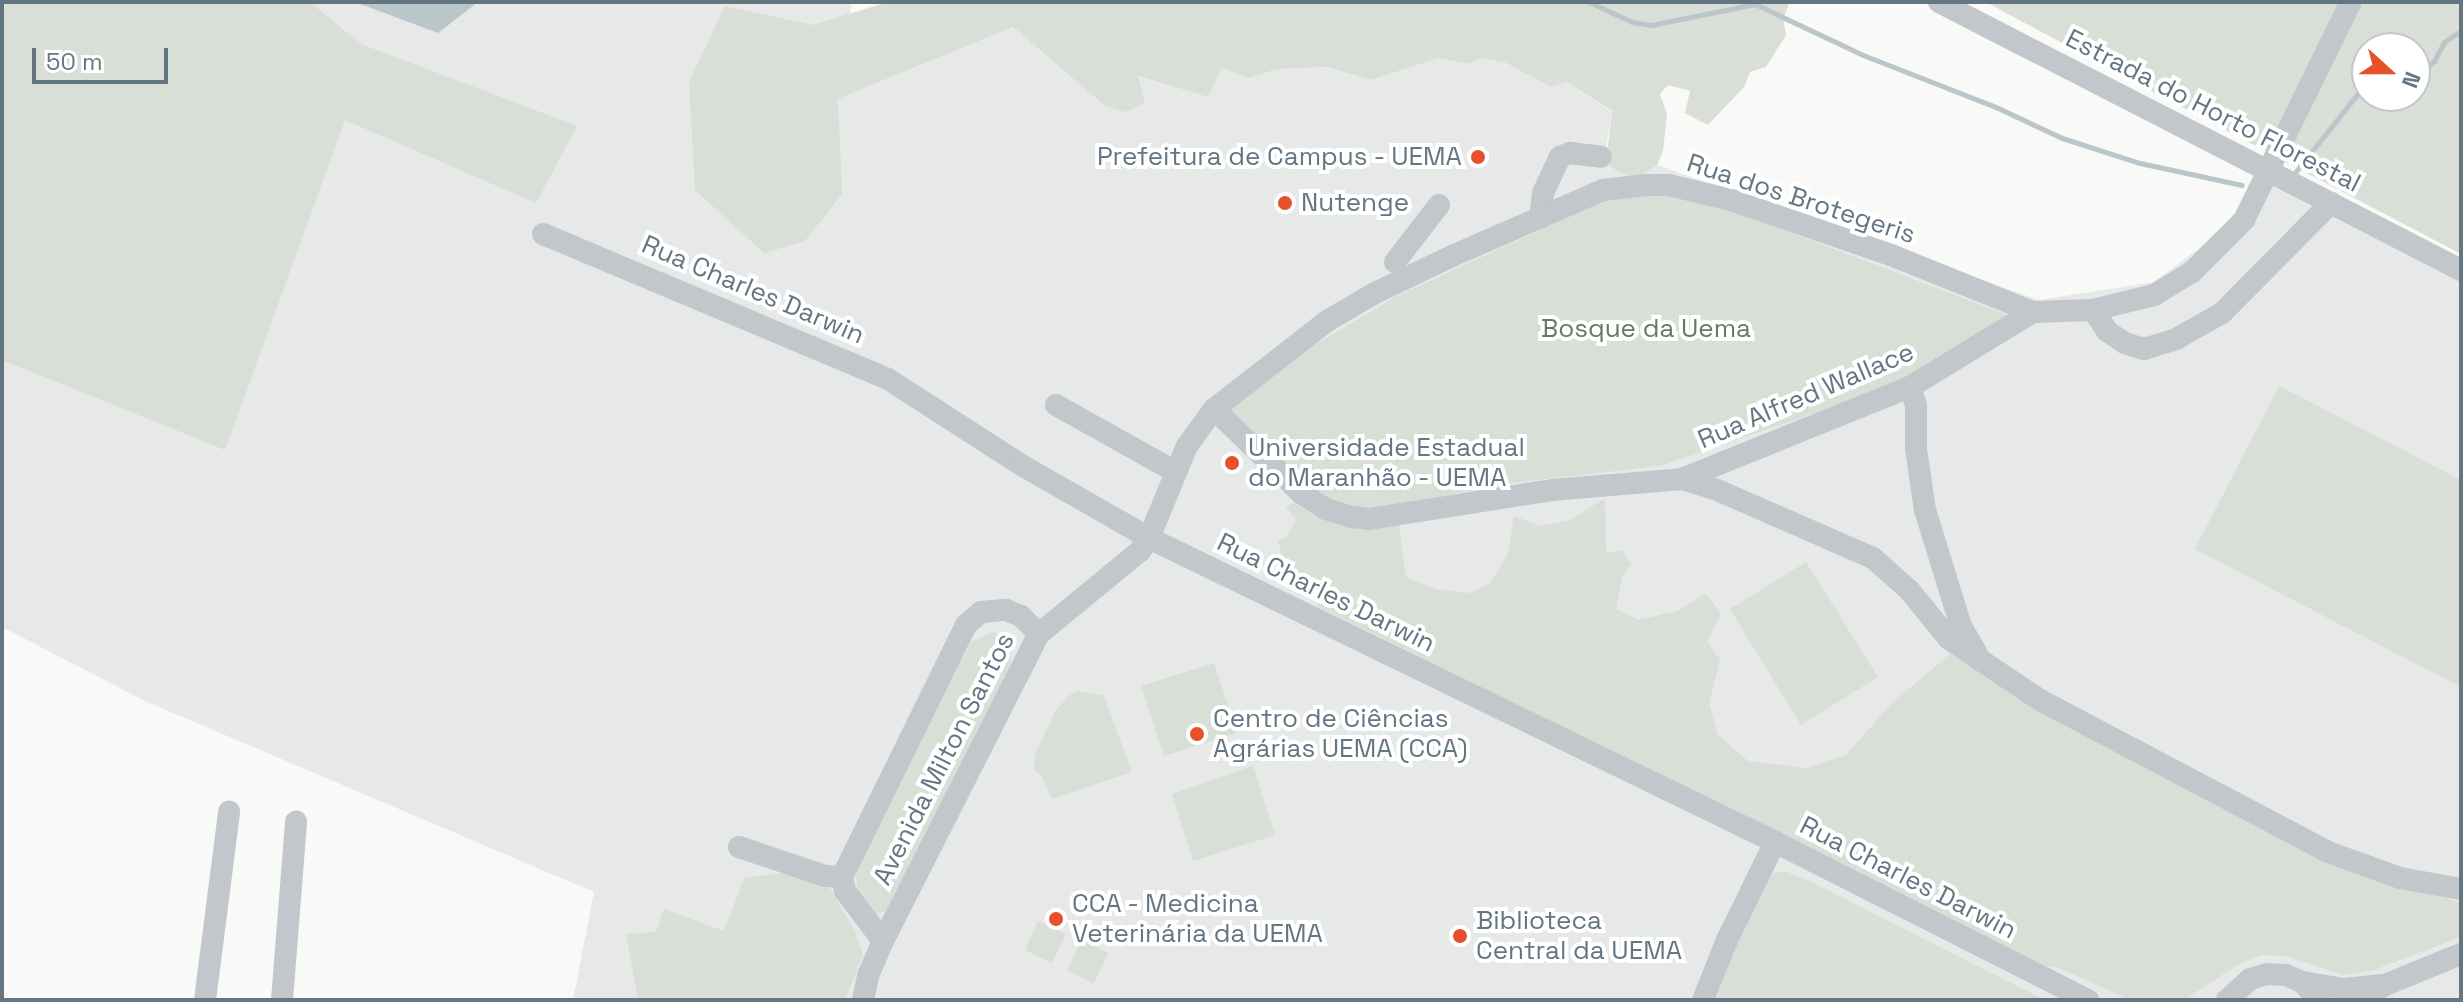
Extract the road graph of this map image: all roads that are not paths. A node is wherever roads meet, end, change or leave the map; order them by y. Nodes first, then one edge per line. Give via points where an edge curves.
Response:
1 (1939, 2) edge
2 (2351, 2) edge
3 (1601, 157) dead end
4 (2268, 171) junction
5 (2331, 203) junction
6 (1439, 205) dead end
7 (1540, 218) junction
8 (543, 234) dead end
9 (1395, 262) dead end
10 (2461, 270) edge
11 (2093, 310) junction
12 (2033, 312) junction
13 (1910, 387) junction
14 (1056, 405) dead end
15 (1214, 409) junction
16 (1176, 472) junction
17 (1682, 479) junction
18 (1149, 538) junction
19 (1039, 634) junction
20 (1982, 661) junction
21 (229, 812) dead end
22 (296, 822) dead end
23 (1775, 842) junction
24 (739, 847) dead end
25 (842, 877) junction
26 (2461, 889) edge
27 (883, 941) junction
28 (2461, 954) edge
29 (2302, 982) junction
30 (2385, 985) junction
31 (2227, 996) edge
32 (205, 1000) edge
33 (282, 1000) edge
34 (863, 1000) edge
35 (1703, 1000) edge
36 (2088, 1000) edge
37 (2319, 1000) edge
38 (2362, 1000) edge

1 - 4 street, Estrada do Horto Florestal
2 - 4 street, Rua dos Brotegeris
3 - 7 street via 1560,157 1543,193
4 - 5 street, Estrada do Horto Florestal
4 - 11 street, Rua dos Brotegeris via 2244,220 2192,272 2154,295
5 - 10 street, Estrada do Horto Florestal
5 - 11 street via 2222,313 2176,339 2144,349 2125,343 2107,331
6 - 9 street
7 - 12 street, Rua dos Brotegeris via 1603,190 1647,185 1693,190 1891,255
7 - 15 street, Rua dos Brotegeris via 1399,281 1327,321
8 - 18 street, Rua Charles Darwin via 888,379 1023,466
11 - 12 street, Rua dos Brotegeris
12 - 13 street, Rua Alfred Wallace
13 - 17 street, Rua Alfred Wallace
13 - 20 street via 1925,510 1961,626
14 - 16 street
15 - 16 street, Rua dos Brotegeris via 1187,446
15 - 17 street via 1301,493 1334,513 1353,517
16 - 18 street, Rua dos Brotegeris
17 - 20 street via 1873,558 1909,590 1943,634
18 - 19 street, Avenida Milton Santos via 1127,565
18 - 23 street, Rua Charles Darwin
19 - 25 street via 1006,610 989,610 969,620
19 - 27 street, Avenida Milton Santos
20 - 26 street via 2040,700 2328,852 2400,878
21 - 32 street
22 - 33 street
23 - 35 street
23 - 36 street, Rua Charles Darwin
24 - 25 street
25 - 27 street via 845,891
27 - 34 street, Avenida Milton Santos
28 - 30 street
29 - 30 street via 2344,989
29 - 31 street via 2267,974
29 - 37 street
30 - 38 street

